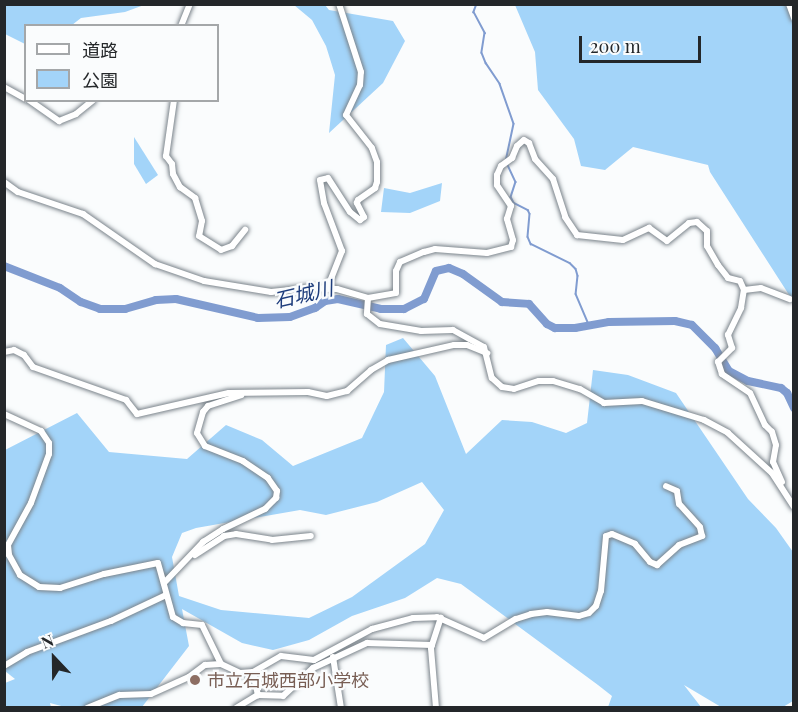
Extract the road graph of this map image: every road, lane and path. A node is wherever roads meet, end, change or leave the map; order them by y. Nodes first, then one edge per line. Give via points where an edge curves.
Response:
1 (190, 4) edge
2 (339, 4) edge
3 (789, 4) edge
4 (794, 18) edge
5 (182, 24) edge
6 (4, 87) edge
7 (24, 98) edge
8 (30, 102) edge
9 (91, 102) edge
10 (174, 102) edge
11 (4, 182) edge
12 (245, 230) dead end
13 (327, 289) junction
14 (744, 290) junction
15 (368, 299) junction
16 (790, 299) dead end
17 (4, 352) edge
18 (487, 353) junction
19 (252, 393) junction
20 (4, 414) edge
21 (666, 486) dead end
22 (783, 488) junction
23 (794, 507) edge
24 (311, 536) dead end
25 (187, 560) junction
26 (164, 583) junction
27 (166, 595) junction
28 (441, 618) junction
29 (432, 645) junction
30 (333, 657) junction
31 (221, 664) junction
32 (4, 666) edge
33 (253, 672) junction
34 (258, 695) junction
35 (87, 708) edge
36 (236, 708) edge
37 (341, 708) edge
38 (436, 708) edge

1 - 5 street
2 - 13 street via 361,72 360,85 346,115 372,148 377,182 357,203 364,217 360,220 350,212 328,178 320,180 324,204 342,251
3 - 4 street
6 - 7 street
8 - 9 street via 54,119 63,120
10 - 12 street via 166,156 180,187 195,198 202,221 199,236 221,250 232,246
11 - 13 street via 18,192 94,219 167,270 250,290
13 - 15 street
14 - 15 street via 740,281 728,278 718,265 707,246 707,231 698,222 689,223 667,241 649,228 623,240 577,235 566,217 553,179 524,140 497,175 496,185 511,206 507,219 511,247 487,253 435,249 424,252 400,262 396,293
14 - 16 street via 761,288
14 - 22 street via 741,308 728,335 732,348 718,366 722,374 750,393 772,432 776,445 773,462
15 - 18 street via 367,311 374,321 421,331 458,332 484,347
17 - 19 street via 14,350 33,367 126,400 137,414 229,393
18 - 19 street via 467,345 454,345 388,360 371,369 347,391 327,396 308,392
18 - 22 street via 492,378 502,387 514,389 553,381 580,389 604,403 642,401 704,420 728,433
19 - 25 street via 208,405 197,434 205,446 243,461 268,478 274,484 276,498 265,509 223,528
20 - 26 street via 41,431 49,443 49,454 31,503 8,545 9,555 21,575 39,587 60,588 152,562 158,563
21 - 28 street via 677,491 679,504 700,527 702,536 679,545 657,565 634,544 612,534 606,536 601,591 589,613 531,614 484,638
22 - 23 street
24 - 25 street via 272,540 224,536
25 - 26 street
26 - 27 street
27 - 31 street via 177,621 196,623 206,630
27 - 32 street via 111,621 27,652
28 - 29 street
28 - 33 street via 414,618 380,625 314,660 281,656
29 - 30 street via 367,643
29 - 38 street
30 - 34 street via 306,672 283,696
30 - 37 street
31 - 33 street via 240,674
31 - 35 street via 205,665 189,677 151,694 120,694
33 - 34 street
34 - 36 street

